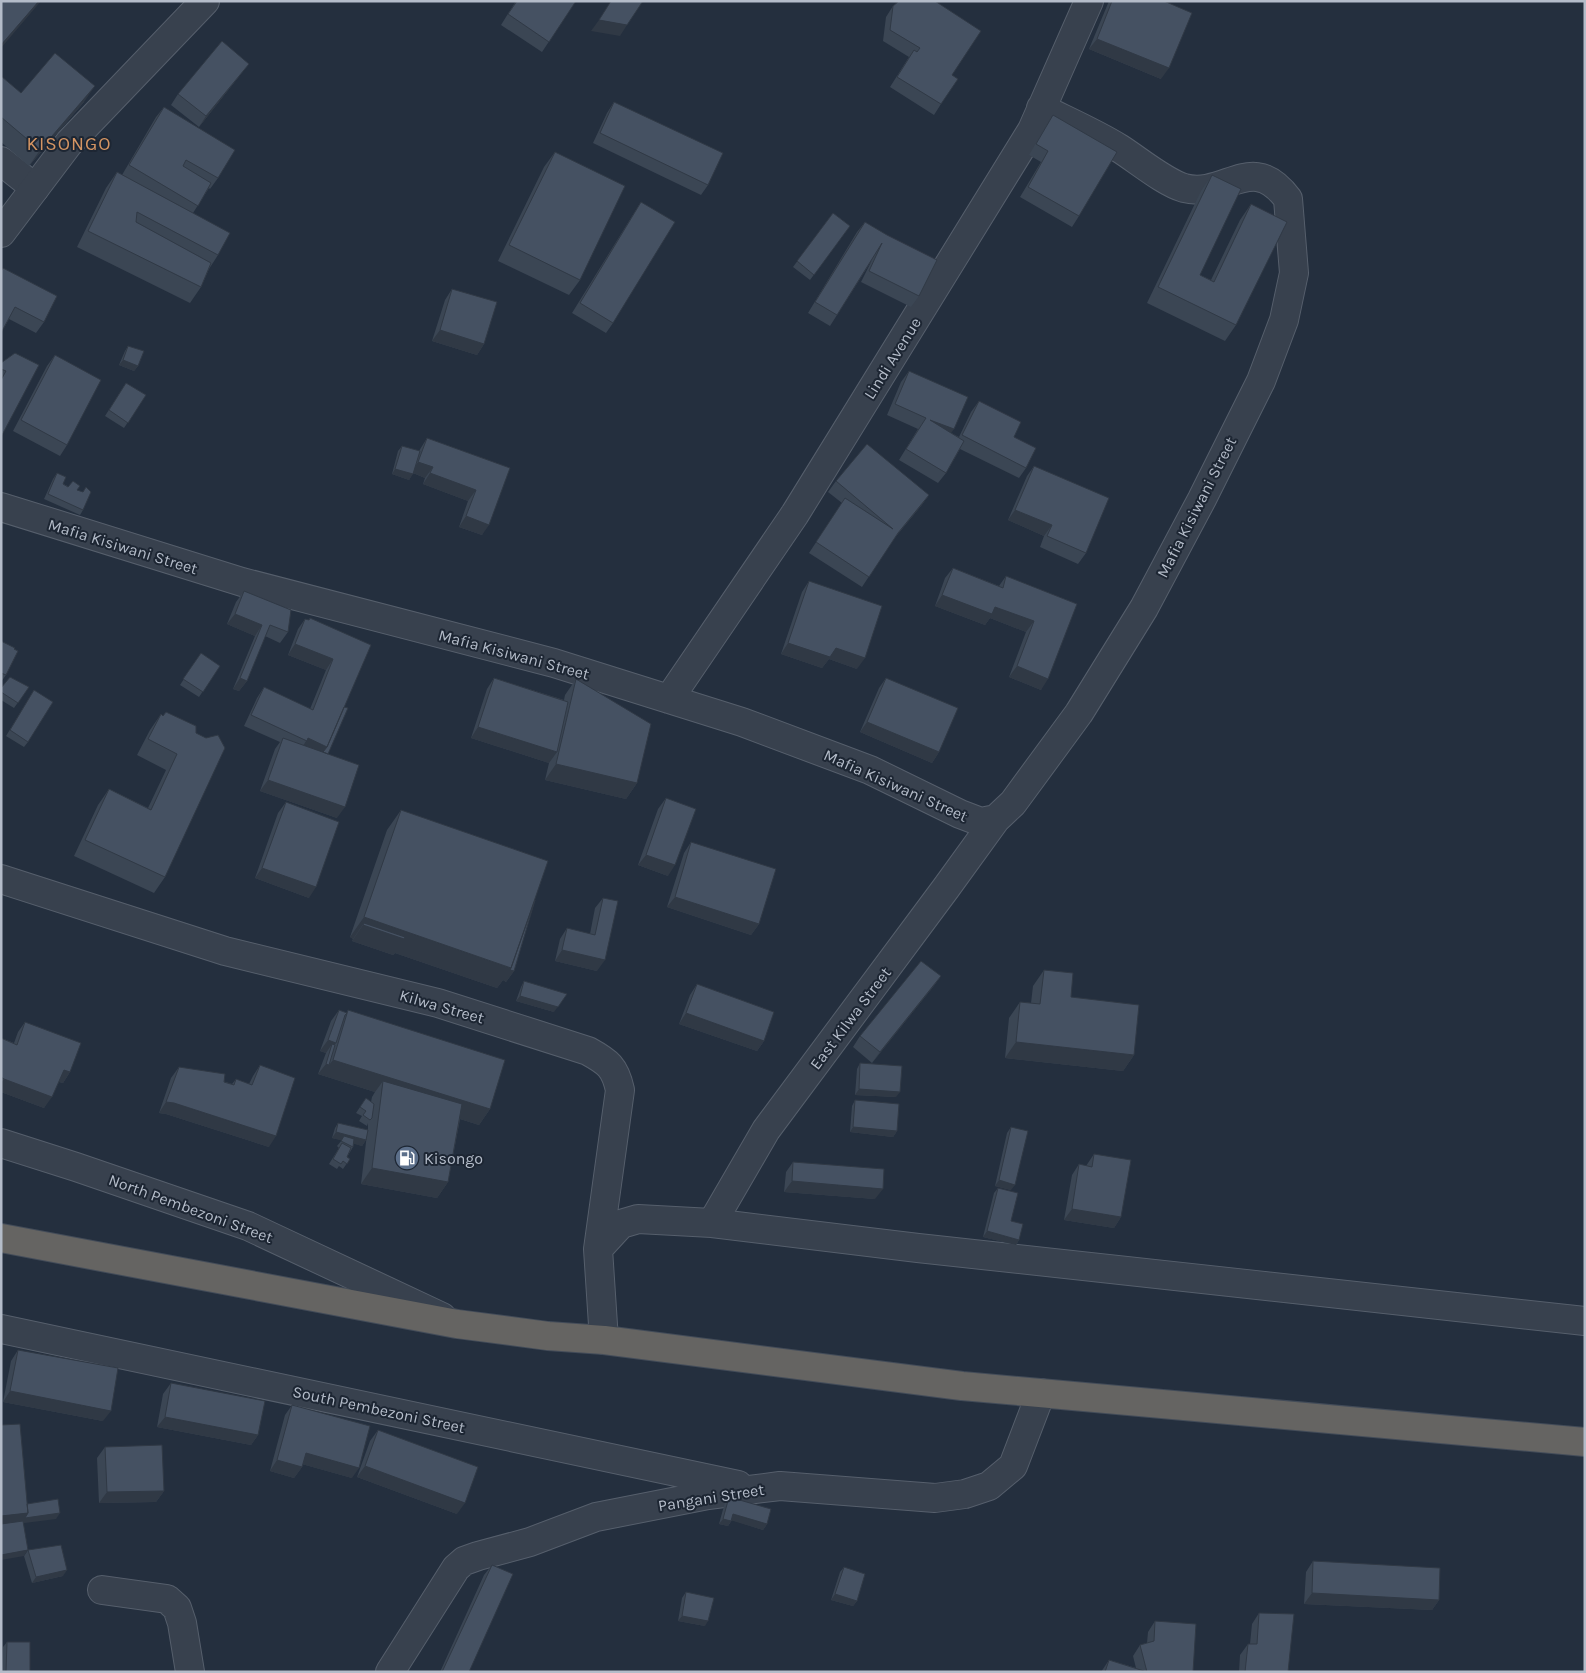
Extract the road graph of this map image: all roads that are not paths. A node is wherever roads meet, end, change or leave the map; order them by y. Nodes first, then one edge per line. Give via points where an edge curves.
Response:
1 (205, 1) edge
2 (1089, 1) edge
3 (1042, 108) junction
4 (1, 160) edge
5 (35, 188) junction
6 (1, 233) edge
7 (1, 507) edge
8 (669, 699) junction
9 (996, 819) junction
10 (1, 880) edge
11 (1, 1144) edge
12 (712, 1223) junction
13 (1, 1238) edge
14 (598, 1249) junction
15 (1585, 1321) edge
16 (457, 1324) junction
17 (1, 1329) edge
18 (604, 1340) junction
19 (1041, 1393) junction
20 (1585, 1442) edge
21 (757, 1489) junction
22 (102, 1590) dead end
23 (190, 1672) edge
24 (390, 1672) edge

1 - 5 street via 69,143
2 - 3 street, Lindi Avenue
3 - 8 street, Lindi Avenue via 1032,130 795,514
3 - 9 street, Mafia Kisiwani Street via 1117,147 1184,188 1203,190 1254,176 1267,179 1288,199 1294,273 1284,320 1261,381 1144,608 1079,713 1013,804
4 - 5 street
5 - 6 street
7 - 8 street, Mafia Kisiwani Street via 242,582 554,663
8 - 9 street, Mafia Kisiwani Street via 742,722 870,770 981,822
9 - 12 street, East Kilwa Street via 766,1130
10 - 14 street, Kilwa Street via 224,951 438,1003 588,1051 604,1060 617,1075 620,1090
11 - 16 street, North Pembezoni Street via 248,1226
12 - 14 street via 638,1219 622,1224
12 - 15 street
13 - 16 highway
14 - 18 street, Kilwa Street
16 - 18 highway
17 - 21 street, South Pembezoni Street
18 - 19 highway via 962,1386
19 - 20 highway
19 - 21 street, Pangani Street via 1013,1466 989,1486 965,1494 935,1498 780,1486
21 - 24 street, Pangani Street via 596,1517 530,1542 464,1561 456,1568
22 - 23 street via 167,1599 177,1608

